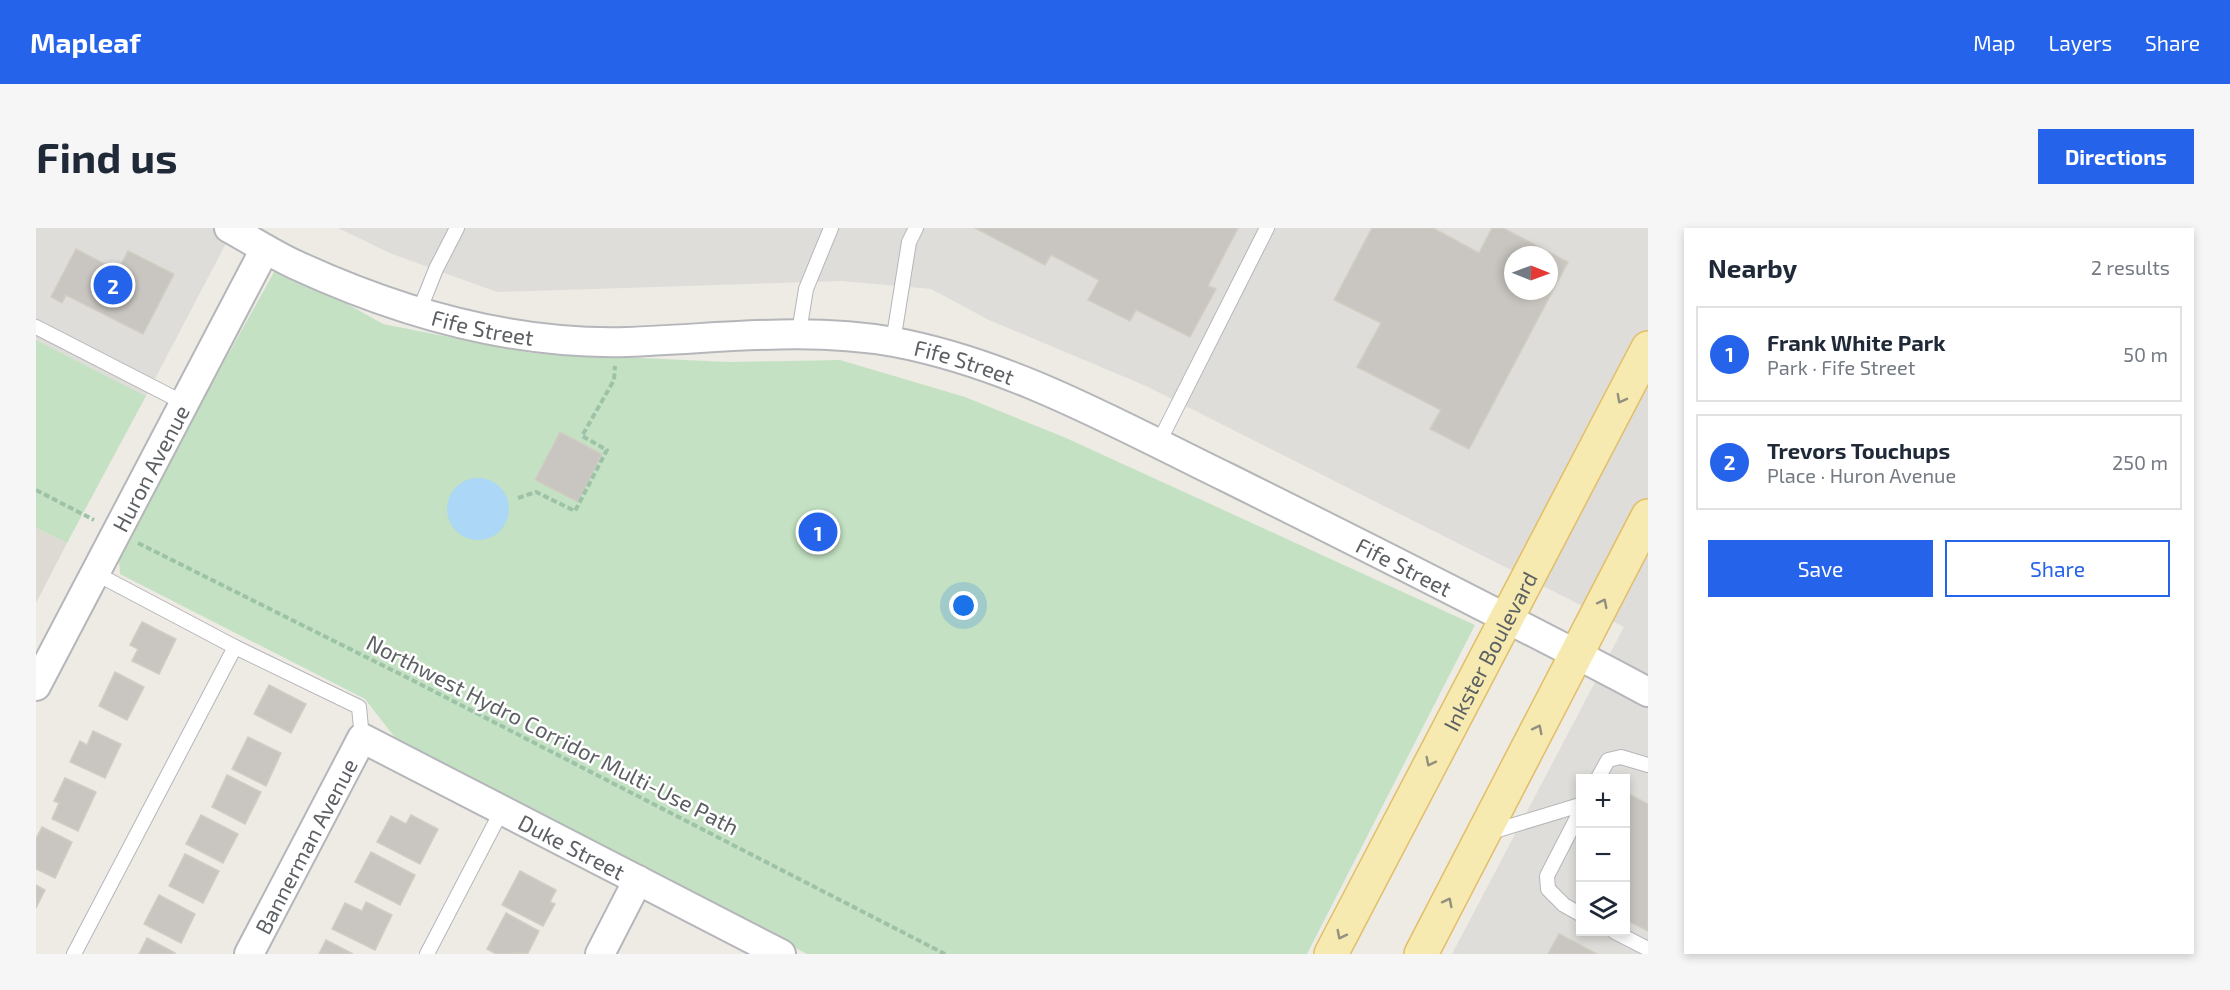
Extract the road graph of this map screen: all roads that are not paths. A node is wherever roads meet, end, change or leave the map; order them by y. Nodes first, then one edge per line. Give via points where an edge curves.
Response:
1 (457, 228) edge
2 (831, 228) edge
3 (916, 228) edge
4 (1267, 228) edge
5 (238, 230) edge
6 (265, 249) junction
7 (418, 314) junction
8 (36, 327) edge
9 (799, 332) junction
10 (892, 342) junction
11 (1648, 348) edge
12 (184, 403) junction
13 (1158, 444) junction
14 (1648, 516) edge
15 (94, 573) junction
16 (1506, 616) junction
17 (235, 647) junction
18 (1576, 655) junction
19 (36, 686) edge
20 (1648, 692) edge
21 (362, 738) junction
22 (1648, 765) edge
23 (1600, 774) edge
24 (1576, 806) edge
25 (502, 810) junction
26 (1576, 821) edge
27 (1483, 834) junction
28 (638, 880) junction
29 (1576, 911) edge
30 (1623, 936) edge
31 (1648, 949) edge
32 (776, 953) edge
33 (74, 954) edge
34 (249, 954) edge
35 (427, 954) edge
36 (600, 954) edge
37 (1331, 954) edge
38 (1421, 954) edge

1 - 7 lane
2 - 9 lane via 806,289
3 - 10 lane via 909,242
4 - 13 lane
5 - 6 street, Fife Street
6 - 7 street, Fife Street via 338,284
6 - 12 street, Huron Avenue
7 - 9 street, Fife Street via 487,331 616,342
8 - 12 lane
9 - 10 street, Fife Street
10 - 13 street, Fife Street via 971,361 1057,395
11 -> 16 main road, Inkster Boulevard
12 - 15 street, Huron Avenue
13 - 16 street, Fife Street
18 -> 14 main road
15 - 17 lane
15 - 19 street, Huron Avenue
16 - 18 street, Fife Street
16 -> 37 main road, Inkster Boulevard
17 - 21 lane via 359,707
17 - 33 lane
18 - 20 street, Fife Street
27 -> 18 main road
21 - 25 street, Duke Street
21 - 34 street, Bannerman Avenue
22 - 23 lane via 1621,757 1608,760
24 - 27 lane
25 - 28 street, Duke Street
25 - 35 lane
26 - 29 lane via 1547,876 1548,889
38 -> 27 main road
28 - 32 street, Duke Street
28 - 36 street
30 - 31 lane

